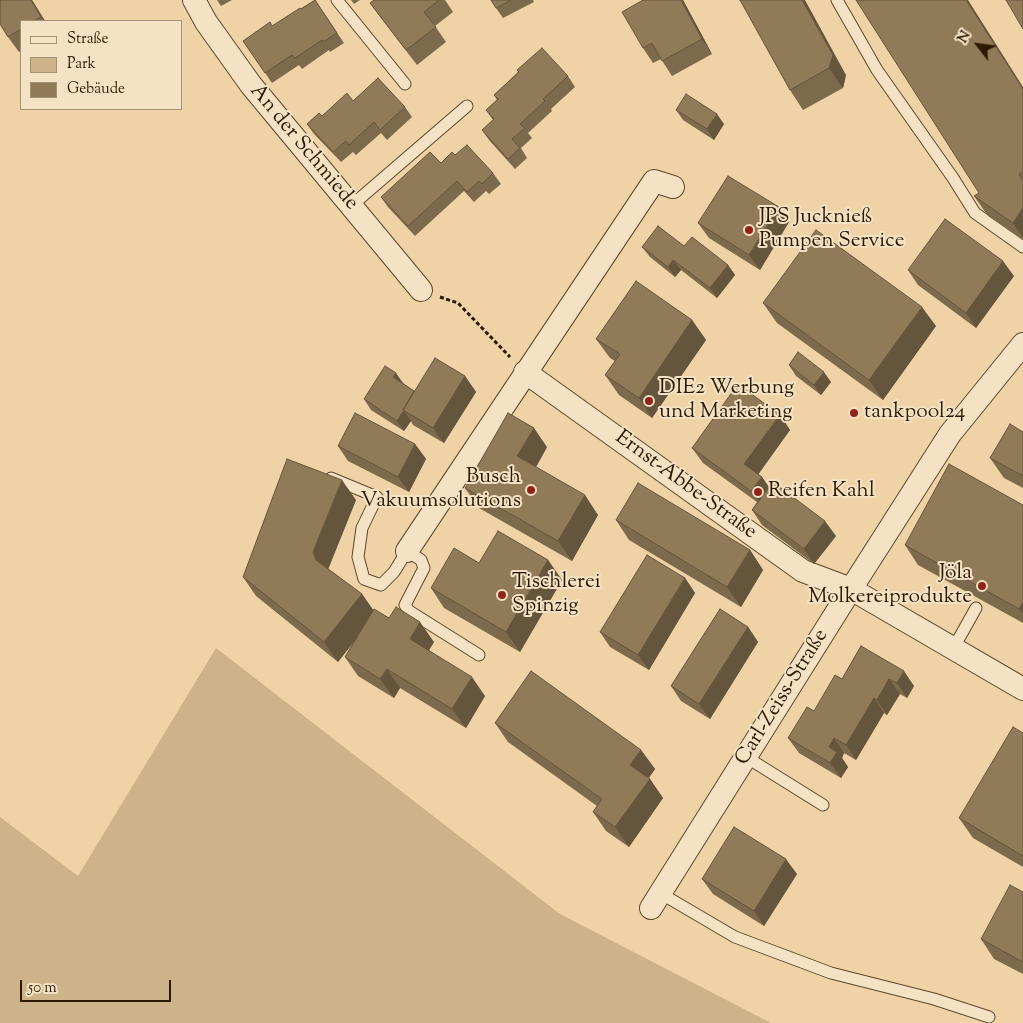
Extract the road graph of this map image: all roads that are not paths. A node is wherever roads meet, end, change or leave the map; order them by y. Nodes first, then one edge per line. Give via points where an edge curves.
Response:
1 (194, 0) edge
2 (337, 0) edge
3 (837, 0) edge
4 (405, 84) dead end
5 (467, 106) dead end
6 (673, 188) dead end
7 (351, 206) junction
8 (1023, 247) edge
9 (421, 290) road end
10 (1021, 350) edge
11 (525, 372) junction
12 (330, 477) edge
13 (407, 551) junction
14 (851, 589) junction
15 (976, 608) dead end
16 (953, 649) junction
17 (480, 655) dead end
18 (1023, 690) edge
19 (746, 758) junction
20 (823, 805) dead end
21 (656, 901) joint
22 (990, 1017) dead end

1 - 7 street, An der Schmiede via 251,86
2 - 4 lane
3 - 8 lane via 877,70 975,213
5 - 7 lane
6 - 11 street via 654,181
7 - 9 street, An der Schmiede
10 - 14 street, Carl-Zeiss-Straße via 950,434
11 - 13 street
11 - 14 street, Ernst-Abbe-Straße via 803,571
12 - 13 lane via 377,497 362,528 358,557 364,579 381,585
13 - 17 lane via 421,560 424,568 405,605 409,611
14 - 16 street, Ernst-Abbe-Straße
14 - 19 street, Carl-Zeiss-Straße
15 - 16 lane
16 - 18 street, Ernst-Abbe-Straße
19 - 20 lane
19 - 21 street, Carl-Zeiss-Straße
21 - 22 lane via 736,937 832,973

